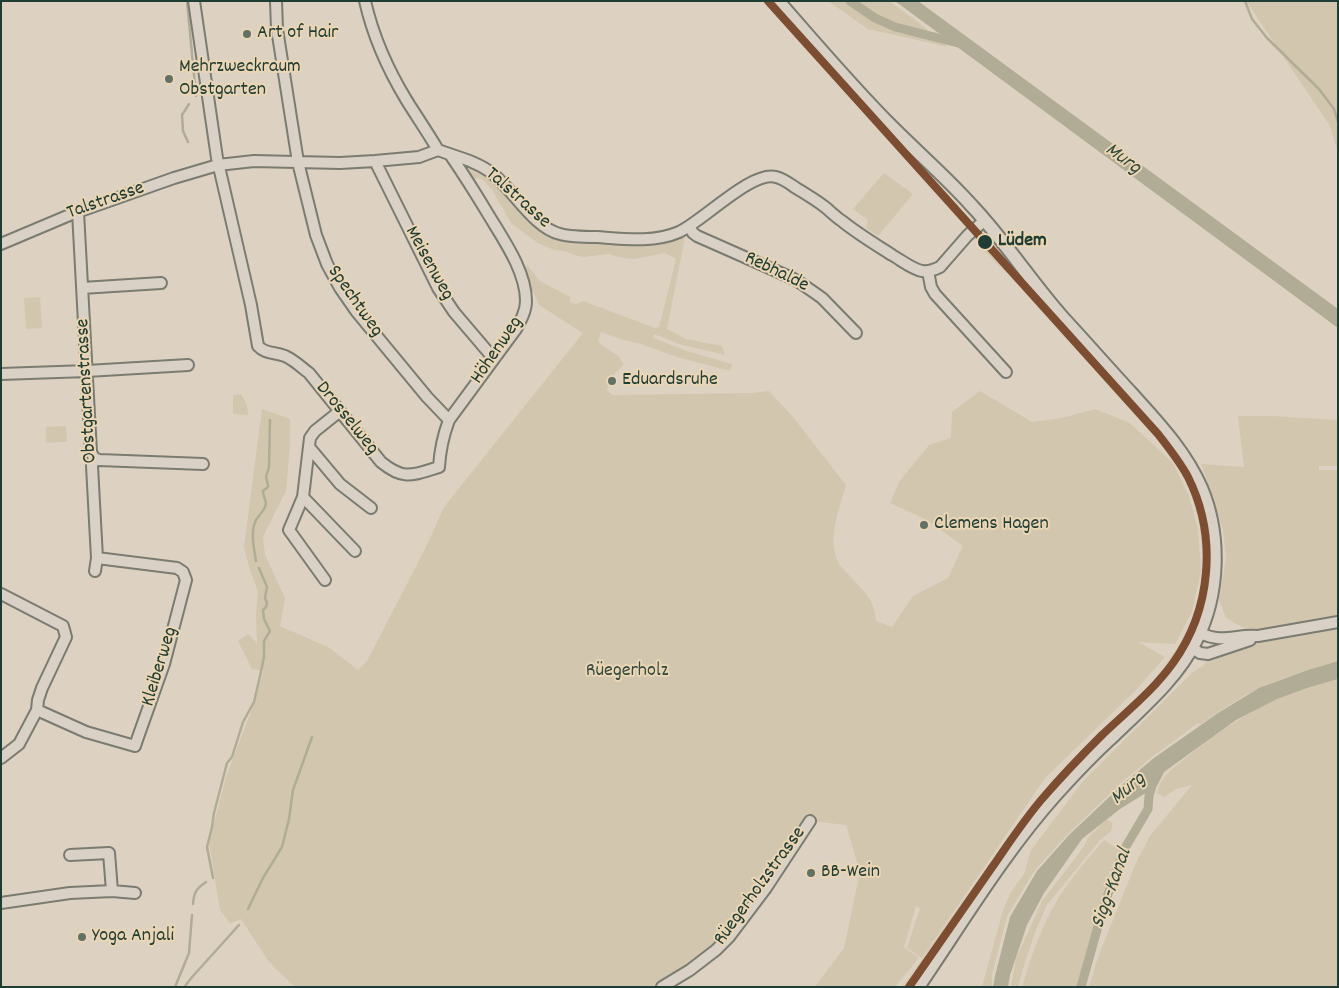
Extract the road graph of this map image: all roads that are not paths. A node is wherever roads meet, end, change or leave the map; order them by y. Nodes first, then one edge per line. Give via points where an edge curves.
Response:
1 (194, 1) edge
2 (276, 1) edge
3 (365, 1) edge
4 (778, 1) edge
5 (438, 150) junction
6 (451, 156) junction
7 (375, 161) junction
8 (298, 162) junction
9 (218, 165) junction
10 (78, 212) junction
11 (985, 220) junction
12 (689, 226) junction
13 (1, 244) edge
14 (928, 271) junction
15 (161, 283) dead end
16 (82, 288) junction
17 (856, 333) dead end
18 (494, 359) junction
19 (188, 365) dead end
20 (87, 371) junction
21 (1006, 372) dead end
22 (1, 374) edge
23 (340, 411) junction
24 (449, 420) junction
25 (309, 447) junction
26 (94, 458) junction
27 (203, 464) dead end
28 (439, 467) joint
29 (303, 497) junction
30 (371, 508) dead end
31 (355, 551) dead end
32 (97, 558) junction
33 (95, 571) dead end
34 (325, 580) dead end
35 (1, 594) edge
36 (1338, 622) edge
37 (1200, 633) junction
38 (1258, 636) junction
39 (1192, 648) junction
40 (37, 710) junction
41 (1, 758) edge
42 (810, 821) dead end
43 (70, 855) dead end
44 (112, 891) junction
45 (135, 894) dead end
46 (1, 903) edge
47 (662, 987) edge
48 (918, 987) edge

1 - 9 street
2 - 8 street, Spechtweg via 277,28
3 - 5 street via 387,65
4 - 11 main road via 880,114
5 - 6 street, Talstrasse
5 - 7 street, Talstrasse via 419,157
6 - 12 street, Talstrasse via 493,174 532,216 559,234 642,240 679,232
6 - 18 street, Höhenweg via 505,242 525,290 523,316
7 - 8 street, Talstrasse
7 - 18 street, Meisenweg via 438,288
8 - 9 street, Talstrasse via 254,161
8 - 24 street, Spechtweg via 316,235 340,288
9 - 10 street, Talstrasse
9 - 23 street, Drosselweg via 258,346 265,352 297,362
10 - 13 street, Talstrasse
10 - 16 street, Obstgartenstrasse
11 - 14 street via 940,267
11 - 37 main road via 1056,310 1164,430 1194,472 1212,523 1215,556 1213,585
12 - 14 street, Talstrasse via 757,179 775,176 816,201 861,236 913,267
12 - 17 street, Rebhalde via 697,236 792,278 813,291
14 - 21 street via 930,287
15 - 16 street
16 - 20 street, Obstgartenstrasse
18 - 24 street, Höhenweg
19 - 20 street
20 - 22 street
20 - 26 street, Obstgartenstrasse via 91,452
23 - 25 street via 315,431
23 - 28 street, Drosselweg via 390,470 413,475
24 - 28 street, Höhenweg via 440,448
25 - 29 street
25 - 30 street via 340,484
26 - 27 street
26 - 32 street, Obstgartenstrasse
29 - 31 street
29 - 34 street via 288,530
32 - 33 street, Obstgartenstrasse
32 - 40 street, Kleiberweg via 177,568 186,580 164,664 135,746 86,732
35 - 40 street via 63,626 66,637 42,688
36 - 38 street
37 - 38 street via 1222,639
37 - 39 main road
38 - 39 street via 1213,653 1200,653
39 - 48 main road via 1156,694 1046,806 1001,864
40 - 41 street via 19,744
42 - 47 street, Rüegerholzstrasse via 729,937 690,970
43 - 44 street via 109,853
44 - 45 street
44 - 46 street via 70,893

